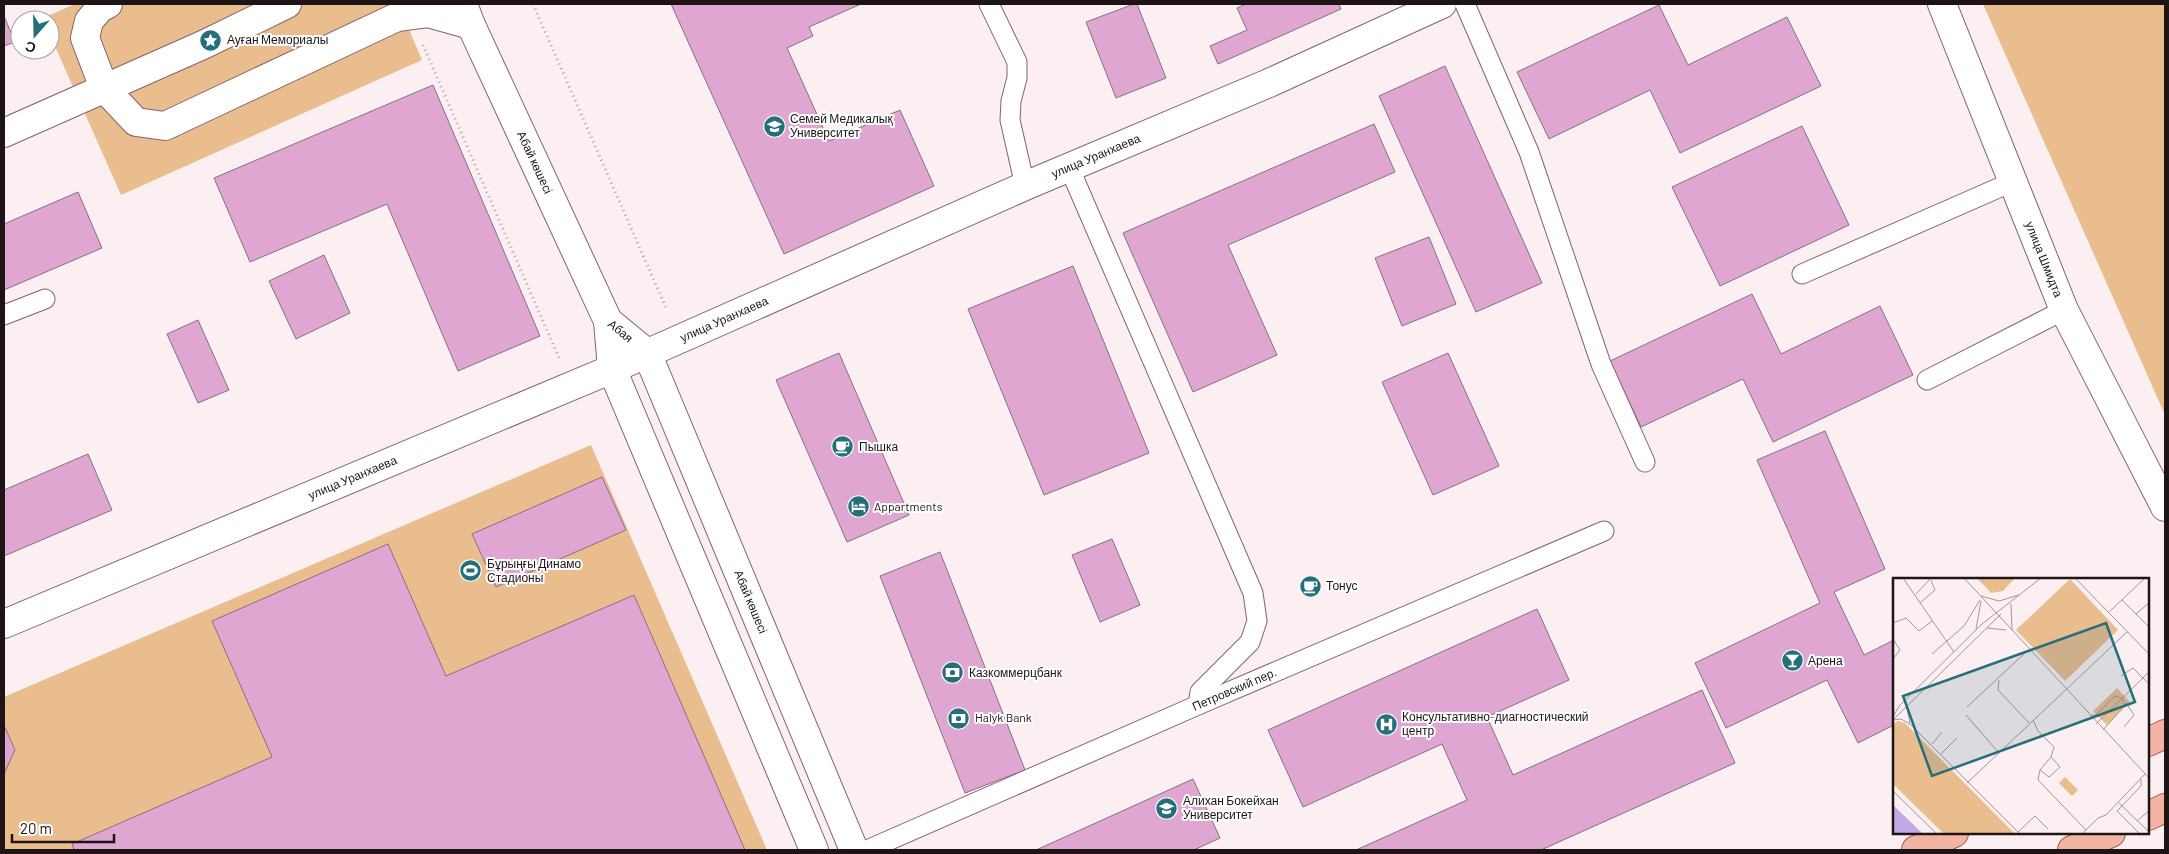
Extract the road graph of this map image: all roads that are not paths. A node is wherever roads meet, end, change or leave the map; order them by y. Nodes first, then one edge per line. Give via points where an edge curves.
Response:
1 (287, 4) edge
2 (989, 4) edge
3 (1442, 4) edge
4 (1465, 4) edge
5 (1942, 4) edge
6 (93, 10) edge
7 (467, 15) edge
8 (104, 88) junction
9 (4, 133) edge
10 (1069, 167) junction
11 (2012, 182) junction
12 (1025, 186) junction
13 (1802, 274) dead end
14 (45, 299) dead end
15 (2064, 310) junction
16 (4, 315) edge
17 (608, 321) junction
18 (647, 353) junction
19 (612, 369) junction
20 (1927, 380) dead end
21 (1644, 462) dead end
22 (2165, 507) edge
23 (1604, 532) dead end
24 (4, 624) edge
25 (1198, 705) junction
26 (2165, 734) edge
27 (2149, 742) edge
28 (2165, 808) edge
29 (2149, 816) edge
30 (1952, 834) edge
31 (2109, 834) edge
32 (814, 850) edge
33 (854, 850) edge
34 (868, 850) edge
35 (1916, 850) edge
36 (2072, 850) edge

1 - 8 street
2 - 12 lane via 1017,62 1010,120
3 - 10 street, улица Уранхаева via 1268,83
4 - 21 lane via 1529,152 1601,364
5 - 11 street, улица Шмидта
6 - 8 street via 85,38
7 - 8 street via 428,13 397,17 165,126 136,122
7 - 17 street, Абай көшесі
8 - 9 street
10 - 12 street, улица Уранхаева
10 - 25 lane via 1254,593 1256,620 1250,642 1200,692
11 - 13 lane
11 - 15 street, улица Шмидта
12 - 18 street, улица Уранхаева
14 - 16 lane
15 - 20 lane
15 - 22 street, улица Шмидта
17 - 18 street, Абая
17 - 19 street, Абая
18 - 19 street, улица Уранхаева
18 - 33 street, Абай көшесі
19 - 24 street, улица Уранхаева
19 - 32 street
23 - 25 lane, Петровский пер.
25 - 34 lane, Петровский пер.
26 - 27 main road
28 - 29 main road
30 - 35 main road
31 - 36 main road

